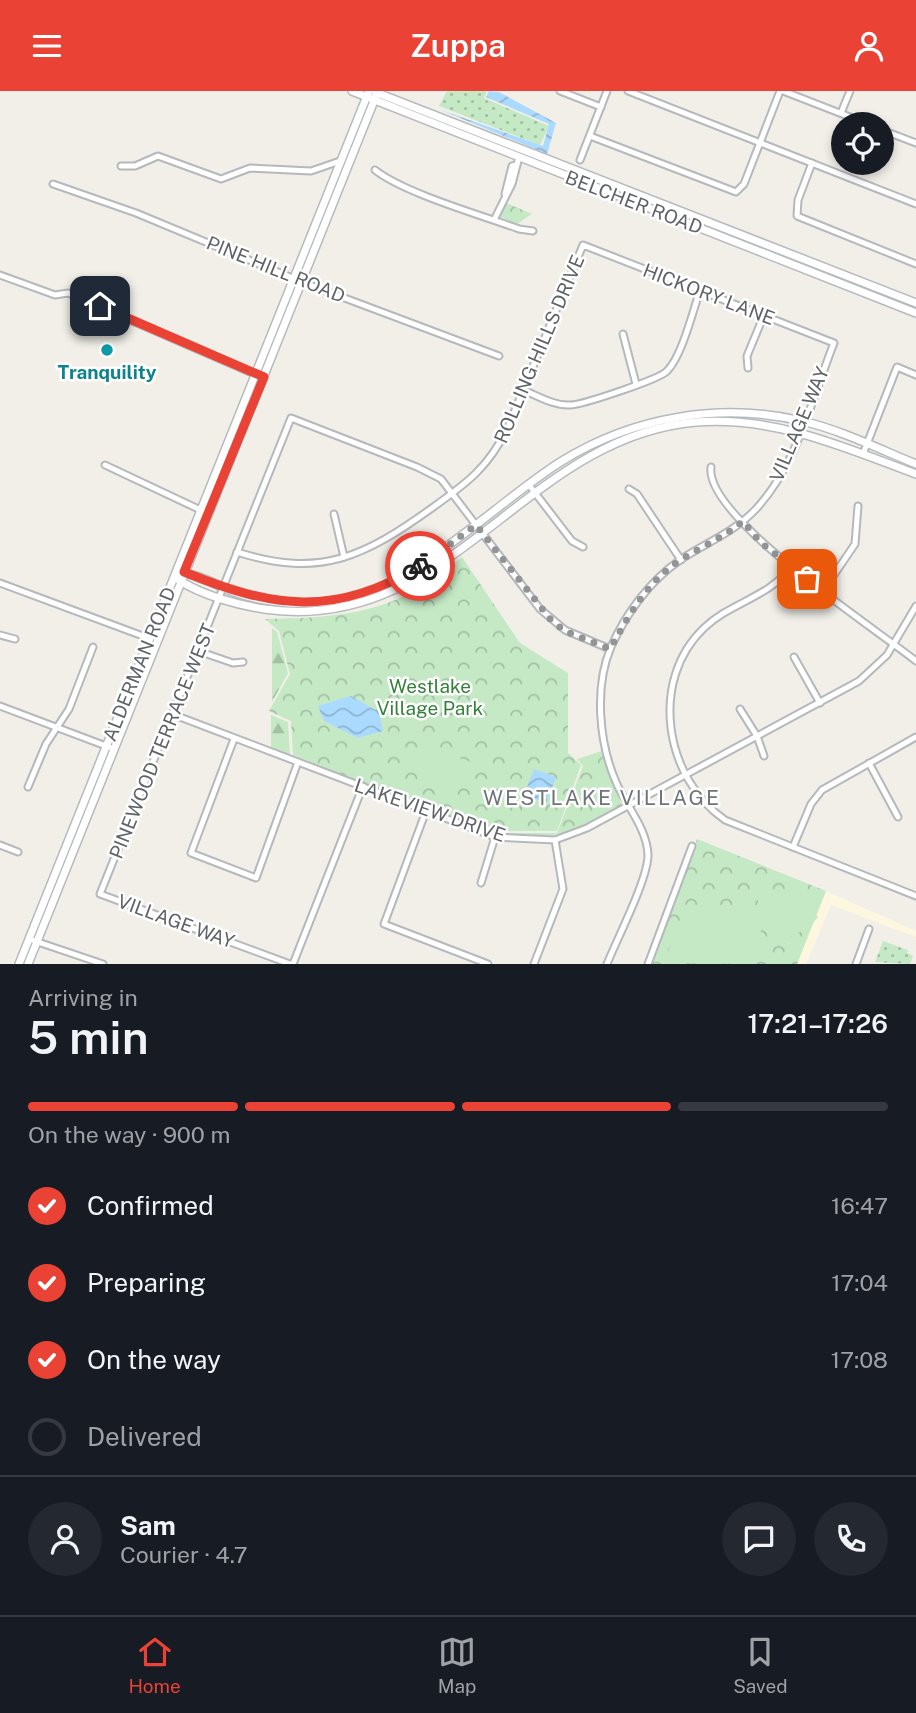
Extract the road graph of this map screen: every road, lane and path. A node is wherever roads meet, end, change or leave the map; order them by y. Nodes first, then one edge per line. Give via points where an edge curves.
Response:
1 (352, 91) edge
2 (561, 91) edge
3 (607, 91) edge
4 (628, 91) edge
5 (781, 91) edge
6 (850, 91) edge
7 (373, 94) edge
8 (601, 107) junction
9 (838, 112) edge
10 (841, 112) edge
11 (894, 135) edge
12 (590, 136) junction
13 (760, 142) junction
14 (916, 143) edge
15 (522, 148) junction
16 (580, 160) dead end
17 (340, 161) junction
18 (517, 161) junction
19 (812, 163) junction
20 (121, 166) dead end
21 (375, 170) dead end
22 (53, 184) dead end
23 (916, 204) edge
24 (494, 220) junction
25 (533, 231) dead end
26 (583, 245) joint
27 (916, 264) edge
28 (0, 275) edge
29 (298, 280) junction
30 (700, 290) junction
31 (916, 303) edge
32 (915, 311) edge
33 (764, 315) junction
34 (623, 334) dead end
35 (834, 343) joint
36 (499, 356) dead end
37 (748, 368) dead end
38 (916, 375) edge
39 (260, 376) junction
40 (636, 384) junction
41 (523, 390) junction
42 (803, 421) junction
43 (800, 432) junction
44 (867, 444) junction
45 (863, 454) junction
46 (916, 464) edge
47 (105, 465) dead end
48 (711, 467) dead end
49 (916, 474) edge
50 (529, 485) junction
51 (629, 489) dead end
52 (453, 493) junction
53 (535, 493) junction
54 (858, 506) dead end
55 (204, 511) junction
56 (334, 514) dead end
57 (743, 521) junction
58 (476, 525) junction
59 (482, 533) junction
60 (583, 548) dead end
61 (237, 552) junction
62 (344, 557) junction
63 (681, 560) junction
64 (791, 567) junction
65 (180, 573) junction
66 (180, 581) junction
67 (0, 583) edge
68 (223, 588) junction
69 (823, 591) junction
70 (219, 597) junction
71 (916, 606) edge
72 (0, 635) edge
73 (15, 639) dead end
74 (152, 639) junction
75 (895, 644) junction
76 (93, 647) dead end
77 (610, 649) junction
78 (198, 651) junction
79 (794, 657) dead end
80 (916, 661) edge
81 (243, 662) dead end
82 (820, 703) junction
83 (0, 706) edge
84 (740, 709) dead end
85 (173, 714) junction
86 (57, 728) junction
87 (757, 736) junction
88 (916, 737) edge
89 (234, 739) junction
90 (110, 747) junction
91 (764, 756) dead end
92 (298, 762) junction
93 (869, 763) junction
94 (688, 774) junction
95 (363, 786) junction
96 (28, 787) dead end
97 (628, 806) junction
98 (426, 811) junction
99 (898, 817) dead end
100 (495, 837) junction
101 (555, 840) junction
102 (0, 845) edge
103 (692, 846) dead end
104 (793, 847) junction
105 (18, 852) dead end
106 (481, 883) dead end
107 (100, 894) joint
108 (916, 896) edge
109 (869, 929) dead end
110 (33, 940) junction
111 (19, 964) edge
112 (28, 964) edge
113 (103, 964) edge
114 (292, 964) edge
115 (488, 964) edge
116 (534, 964) edge
117 (607, 964) edge
118 (648, 964) edge
119 (856, 964) edge

1 - 7 main road, BELCHER ROAD
2 - 8 street
3 - 8 street
4 - 13 street
5 - 9 street
5 - 13 street
6 - 10 street
7 - 15 main road, BELCHER ROAD
7 - 17 main road, ALDERMAN ROAD
7 - 18 main road, BELCHER ROAD
7 - 29 main road, ALDERMAN ROAD
8 - 12 street
11 - 14 street
12 - 13 street via 730,191 740,190
12 - 16 street
13 - 19 street
15 - 18 main road
15 - 31 main road, BELCHER ROAD
17 - 20 street via 311,171 250,168 221,179 158,156 135,166
17 - 29 main road, ALDERMAN ROAD
18 - 24 street
18 - 32 main road, BELCHER ROAD
19 - 23 street
19 - 27 street via 797,216
21 - 24 street
22 - 29 street, PINE HILL ROAD via 168,225
24 - 25 street
26 - 30 street, HICKORY LANE
26 - 41 street, ROLLING HILLS DRIVE
28 - 39 street via 55,295 68,293
29 - 36 street, PINE HILL ROAD
29 - 39 main road, ALDERMAN ROAD
30 - 33 street, HICKORY LANE
30 - 40 street via 667,371
33 - 35 street, HICKORY LANE
33 - 37 street via 747,356
34 - 40 street
35 - 42 street, VILLAGE WAY
38 - 44 street via 897,367
39 - 55 main road, ALDERMAN ROAD
40 - 41 street via 567,406
41 - 52 street, ROLLING HILLS DRIVE via 495,454
42 - 43 street, VILLAGE WAY
42 - 44 main road
42 - 50 main road via 714,413 651,421 561,461
43 - 45 main road
43 - 53 main road via 773,425 705,422 654,431 605,448
43 - 57 street, VILLAGE WAY via 779,478
44 - 45 street
44 - 46 main road
45 - 49 main road
47 - 55 street
48 - 57 street via 717,491
50 - 53 street
50 - 58 main road
51 - 63 street
52 - 58 street
52 - 61 street, PINEWOOD TERRACE WEST via 441,479 417,467 291,418
52 - 62 street, ROLLING HILLS DRIVE via 385,542
53 - 59 main road
53 - 60 street via 572,541
54 - 69 street via 855,544
55 - 65 main road, ALDERMAN ROAD
56 - 62 street
57 - 63 street, VILLAGE WAY
57 - 64 street
58 - 59 street
58 - 68 main road via 419,567 338,600 292,603
59 - 70 main road via 392,593 337,610 271,610
59 - 77 street via 551,620 565,631
61 - 62 street, ROLLING HILLS DRIVE via 295,563
61 - 68 street, PINEWOOD TERRACE WEST
63 - 77 street, VILLAGE WAY via 642,596
64 - 69 street
64 - 94 street via 772,589 710,623 684,653 674,676 668,713 673,742
65 - 66 main road, ALDERMAN ROAD
65 - 68 main road
65 - 74 main road, ALDERMAN ROAD
66 - 70 main road
66 - 74 main road, ALDERMAN ROAD
67 - 74 street
68 - 70 street, PINEWOOD TERRACE WEST
69 - 75 street
70 - 78 street, PINEWOOD TERRACE WEST
71 - 75 street, LAKEVIEW DRIVE
72 - 73 street
74 - 90 main road, ALDERMAN ROAD
75 - 80 street
75 - 82 street, LAKEVIEW DRIVE via 859,681
76 - 86 street
77 - 97 street, VILLAGE WAY via 603,691 604,738 610,767
78 - 81 street
78 - 85 street, PINEWOOD TERRACE WEST
79 - 82 street
82 - 87 street, LAKEVIEW DRIVE
83 - 86 street
84 - 87 street
85 - 89 street, LAKEVIEW DRIVE
85 - 107 street, PINEWOOD TERRACE WEST
86 - 90 street
86 - 96 street
87 - 91 street
87 - 94 street, LAKEVIEW DRIVE
88 - 93 street
89 - 92 street, LAKEVIEW DRIVE
89 - 92 street via 191,853 256,878
90 - 110 main road, ALDERMAN ROAD
92 - 95 street, LAKEVIEW DRIVE
93 - 99 street
93 - 104 street via 822,790
94 - 97 street, LAKEVIEW DRIVE
94 - 104 street via 711,811
95 - 98 street, LAKEVIEW DRIVE
95 - 114 street
97 - 101 street, LAKEVIEW DRIVE
97 - 117 street, VILLAGE WAY via 646,842 647,863
98 - 100 street, LAKEVIEW DRIVE
98 - 115 street via 384,924
100 - 101 street, LAKEVIEW DRIVE
100 - 106 street
101 - 116 street via 563,889
102 - 105 street
103 - 118 street
104 - 108 street
107 - 114 street, VILLAGE WAY
109 - 119 street
110 - 111 main road, ALDERMAN ROAD
110 - 112 main road, ALDERMAN ROAD
110 - 113 street

